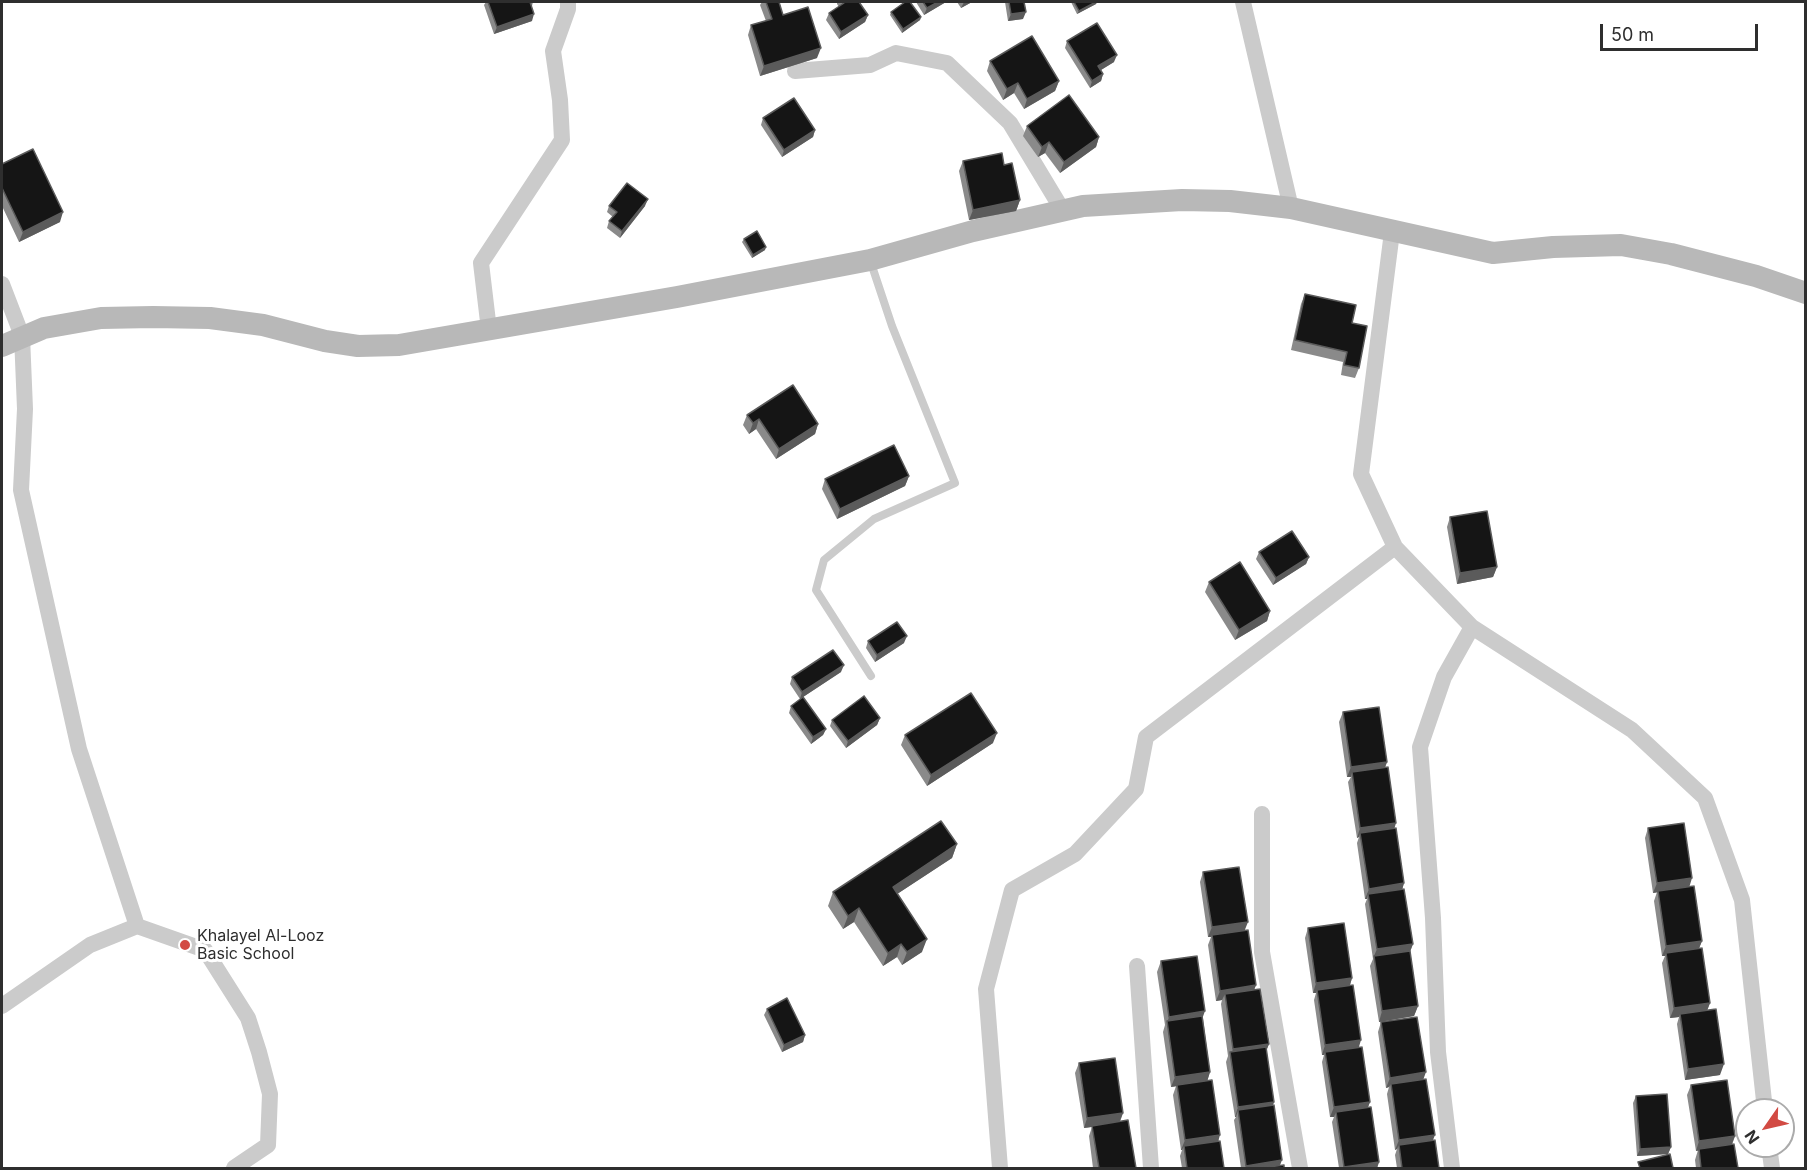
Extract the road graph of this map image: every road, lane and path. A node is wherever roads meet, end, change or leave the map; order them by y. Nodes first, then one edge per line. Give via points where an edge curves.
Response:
1 (568, 2) edge
2 (1243, 2) edge
3 (795, 71) edge
4 (1291, 208) junction
5 (1063, 211) junction
6 (1392, 232) junction
7 (870, 260) junction
8 (2, 284) edge
9 (1806, 294) edge
10 (489, 330) junction
11 (22, 336) junction
12 (2, 346) edge
13 (1395, 547) junction
14 (1472, 627) junction
15 (871, 676) dead end
16 (1262, 814) dead end
17 (137, 926) junction
18 (1137, 966) dead end
19 (2, 1006) edge
20 (1764, 1098) edge
21 (234, 1168) edge
22 (1000, 1168) edge
23 (1151, 1168) edge
24 (1300, 1168) edge
25 (1452, 1168) edge

1 - 10 street via 553,51 562,140 481,263
2 - 4 street
3 - 5 street via 870,65 896,53 947,63 1010,123
4 - 5 street via 1182,200 1083,206
4 - 6 street
5 - 7 street
6 - 9 street via 1493,253 1621,245 1756,276
6 - 13 street via 1361,474
7 - 10 street
7 - 15 lane via 955,483 874,519 824,560 816,590
8 - 11 street
10 - 11 street via 399,345 358,346 242,322 153,317 100,318
11 - 12 street
11 - 17 street via 25,409 21,490 79,749
13 - 14 street
13 - 22 street via 1146,737 1136,789 1075,854 1012,890 986,989
14 - 20 street via 1632,730 1705,798 1742,900
14 - 25 street via 1444,676 1420,747 1438,1052
16 - 24 street via 1262,952
17 - 19 street via 90,945
17 - 21 street via 206,951 248,1018 270,1094 268,1145
18 - 23 street

